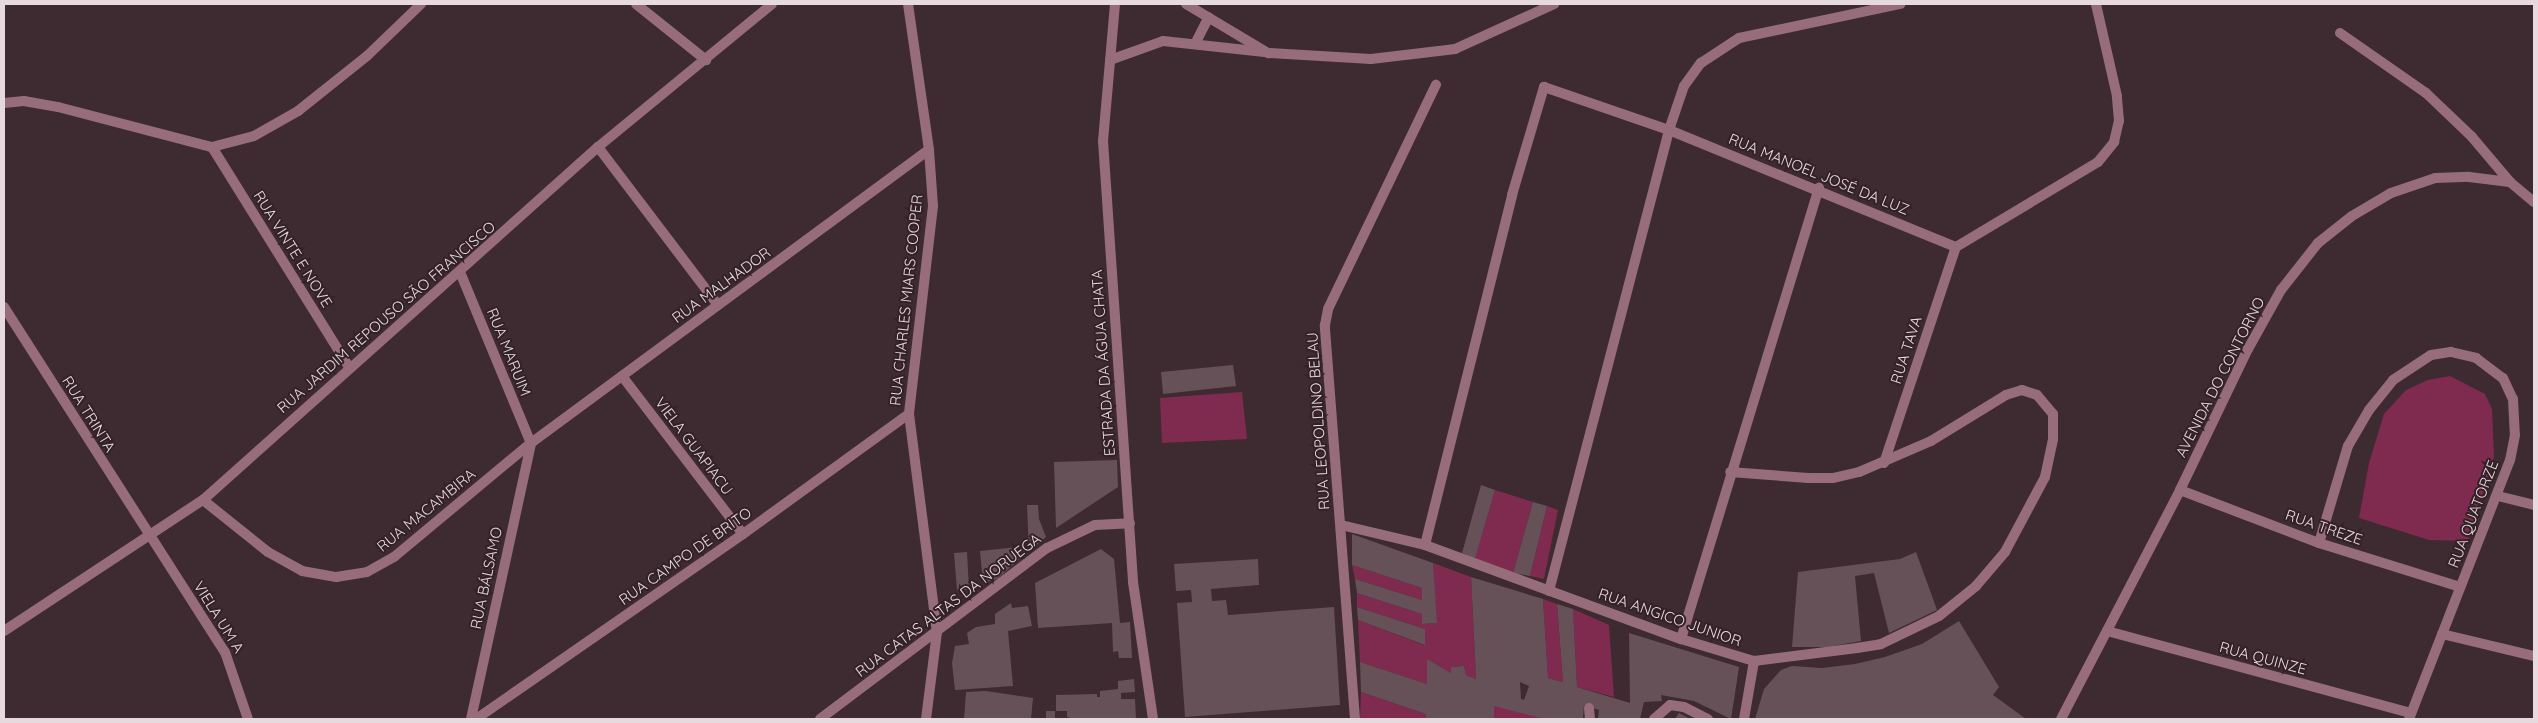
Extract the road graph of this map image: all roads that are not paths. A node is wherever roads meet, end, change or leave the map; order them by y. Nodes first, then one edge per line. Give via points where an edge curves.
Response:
1 (420, 4) edge
2 (636, 4) edge
3 (772, 4) edge
4 (908, 4) edge
5 (1115, 4) edge
6 (1186, 4) edge
7 (1554, 4) edge
8 (1900, 4) edge
9 (2096, 4) edge
10 (1209, 17) junction
11 (2340, 33) dead end
12 (1195, 44) junction
13 (1268, 52) junction
14 (706, 60) junction
15 (1110, 60) junction
16 (1436, 85) dead end
17 (4, 103) edge
18 (1669, 130) junction
19 (212, 147) junction
20 (598, 147) junction
21 (929, 150) junction
22 (2510, 182) junction
23 (1819, 188) junction
24 (2534, 202) edge
25 (1956, 246) junction
26 (460, 272) junction
27 (718, 305) junction
28 (4, 306) edge
29 (349, 367) junction
30 (622, 376) junction
31 (910, 414) junction
32 (531, 443) junction
33 (1884, 463) junction
34 (1730, 472) junction
35 (2180, 490) junction
36 (2498, 496) junction
37 (203, 500) junction
38 (2534, 505) edge
39 (1130, 523) junction
40 (1340, 525) junction
41 (743, 534) junction
42 (149, 537) junction
43 (2319, 543) junction
44 (1425, 545) junction
45 (2460, 587) junction
46 (1549, 591) junction
47 (4, 631) edge
48 (2107, 631) junction
49 (937, 632) junction
50 (2442, 634) junction
51 (1681, 639) junction
52 (2534, 656) edge
53 (1754, 661) junction
54 (2410, 716) edge
55 (248, 719) edge
56 (471, 719) edge
57 (476, 719) edge
58 (820, 719) edge
59 (926, 719) edge
60 (1153, 719) edge
61 (1354, 719) edge
62 (1654, 719) edge
63 (1708, 719) edge
64 (1744, 719) edge
65 (2062, 719) edge

1 - 19 street via 366,56 298,111 254,136
2 - 14 street
3 - 14 street, RUA JARDIM REPOUSO SÃO FRANCISCO
4 - 21 street, RUA CHARLES MIARS COOPER
5 - 15 street, ESTRADA DA ÁGUA CHATA
6 - 10 street
7 - 13 street via 1444,52 1371,59
8 - 18 street via 1739,38 1718,48 1700,63 1684,86
9 - 25 street via 2117,96 2119,121 2114,142 2098,162
10 - 12 street
10 - 13 street
11 - 22 street via 2426,93 2472,137
12 - 13 street
12 - 15 street via 1163,41
14 - 20 street, RUA JARDIM REPOUSO SÃO FRANCISCO
15 - 39 street, ESTRADA DA ÁGUA CHATA via 1103,141
16 - 40 street, RUA LEOPOLDINO BELAU via 1328,310 1325,325
17 - 19 street via 24,101 58,107
18 - 23 street, RUA MANOEL JOSÉ DA LUZ
18 - 44 street, RUA MANOEL JOSÉ DA LUZ via 1544,87 1512,195
18 - 46 street
19 - 29 street, RUA VINTE E NOVE
20 - 26 street, RUA JARDIM REPOUSO SÃO FRANCISCO
20 - 27 street
21 - 27 street, RUA MALHADOR
21 - 31 street, RUA CHARLES MIARS COOPER via 934,206
22 - 24 street
22 - 35 street, AVENIDA DO CONTORNO via 2469,177 2435,178 2390,193 2352,216 2318,243 2281,290 2248,349
23 - 25 street, RUA MANOEL JOSÉ DA LUZ
23 - 34 street
25 - 33 street, RUA TAVA
26 - 29 street, RUA JARDIM REPOUSO SÃO FRANCISCO
26 - 32 street, RUA MARUIM
27 - 30 street, RUA MALHADOR
28 - 42 street, RUA TRINTA
29 - 37 street, RUA JARDIM REPOUSO SÃO FRANCISCO
30 - 32 street, RUA MALHADOR
30 - 41 street, VIELA GUAPIACU
31 - 41 street, RUA CAMPO DE BRITO
31 - 49 street, RUA CHARLES MIARS COOPER
32 - 37 street, RUA MACAMBIRA via 394,557 368,572 336,578 302,571 268,552
32 - 56 street, RUA BÁLSAMO
33 - 34 street via 1833,478
33 - 53 street, RUA ANGICO JUNIOR via 1931,441 2006,395 2022,390 2037,395 2053,414 2053,439 2045,476 2005,552 1976,586 1939,616 1881,644
34 - 51 street
35 - 43 street, RUA TREZE
35 - 48 street, AVENIDA DO CONTORNO
36 - 38 street
36 - 43 street, RUA QUATORZE via 2515,435 2510,392 2503,378 2476,358 2451,352 2431,355 2393,380 2369,410 2348,446
36 - 45 street, RUA QUATORZE
37 - 42 street, RUA JARDIM REPOUSO SÃO FRANCISCO
39 - 49 street, RUA CATAS ALTAS DA NORUEGA via 1095,525 1047,548
39 - 60 street, ESTRADA DA ÁGUA CHATA via 1133,582
40 - 44 street, RUA ANGICO JUNIOR
40 - 61 street, RUA LEOPOLDINO BELAU
41 - 57 street, RUA CAMPO DE BRITO
42 - 47 street, RUA JARDIM REPOUSO SÃO FRANCISCO
42 - 55 street, VIELA UM A via 225,652
43 - 45 street, RUA TREZE
44 - 46 street, RUA ANGICO JUNIOR
45 - 50 street, RUA QUATORZE
46 - 51 street, RUA ANGICO JUNIOR
48 - 54 street, RUA QUINZE
48 - 65 street, AVENIDA DO CONTORNO
49 - 58 street, RUA CATAS ALTAS DA NORUEGA
49 - 59 street, RUA CHARLES MIARS COOPER
50 - 52 street
50 - 54 street, RUA QUATORZE
51 - 53 street, RUA ANGICO JUNIOR
53 - 64 street
62 - 63 street via 1670,705 1684,707

